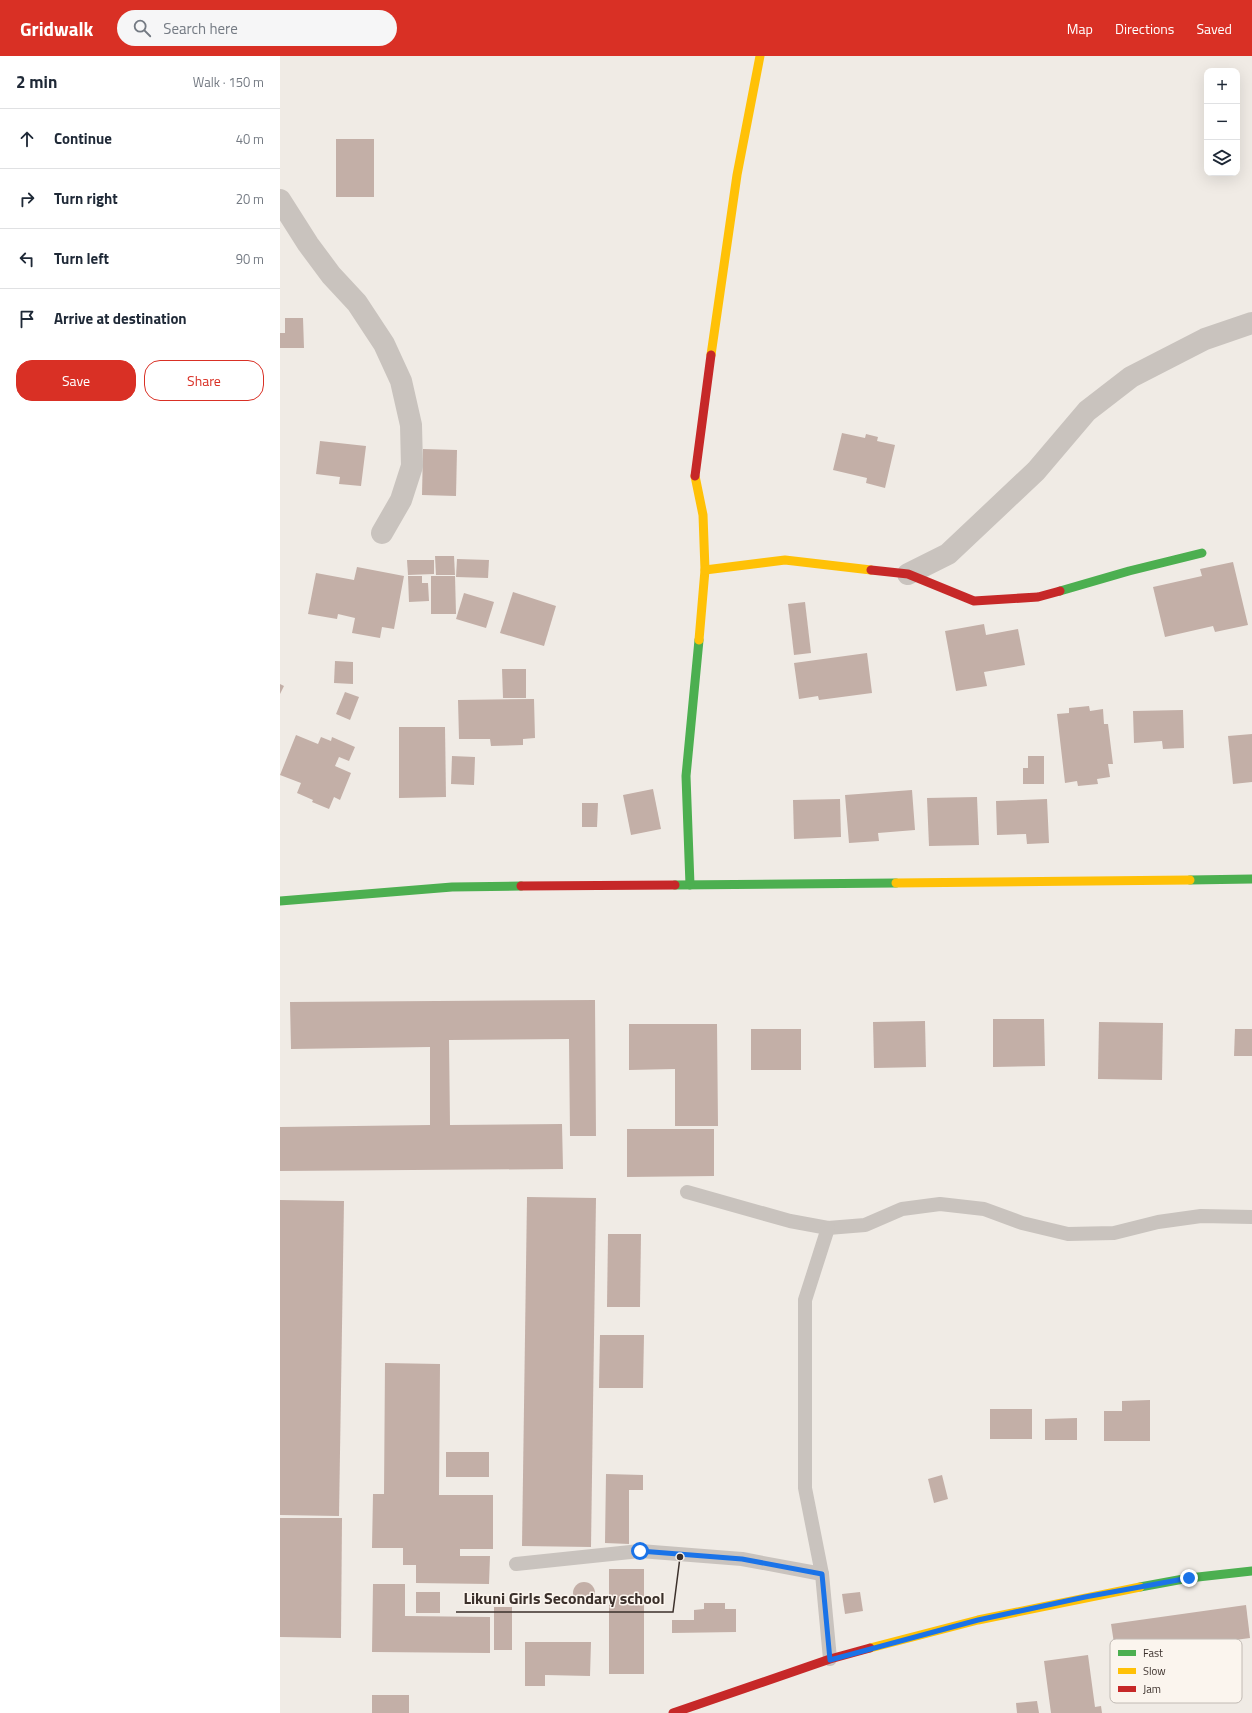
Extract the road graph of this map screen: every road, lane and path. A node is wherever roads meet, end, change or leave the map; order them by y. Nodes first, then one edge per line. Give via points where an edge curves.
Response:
1 (760, 56) edge
2 (280, 200) edge
3 (1252, 323) edge
4 (382, 532) dead end
5 (1202, 553) dead end
6 (705, 570) junction
7 (908, 574) junction
8 (1252, 879) edge
9 (690, 885) junction
10 (280, 901) edge
11 (687, 1192) dead end
12 (1252, 1217) edge
13 (828, 1228) junction
14 (516, 1564) dead end
15 (1252, 1572) edge
16 (822, 1574) junction
17 (830, 1660) junction
18 (673, 1713) edge

1 - 6 street via 737,175 694,473 703,515
2 - 4 street via 331,275 357,303 384,344 401,381 411,425 412,466 401,500
3 - 7 street via 1205,339 1131,377 1087,410 1036,471 948,554
5 - 7 street via 1030,598 974,601
6 - 7 street via 785,560
6 - 9 street via 686,776
8 - 9 street
9 - 10 street via 452,887
11 - 13 lane via 790,1221
12 - 13 lane via 1201,1216 1158,1222 1114,1233 1068,1234 1022,1223 984,1209 940,1204 902,1209 865,1225
13 - 16 lane via 806,1300 805,1488
14 - 16 lane via 640,1551 742,1559
15 - 17 street via 1189,1578 1085,1597 978,1620
16 - 17 lane
17 - 18 street

